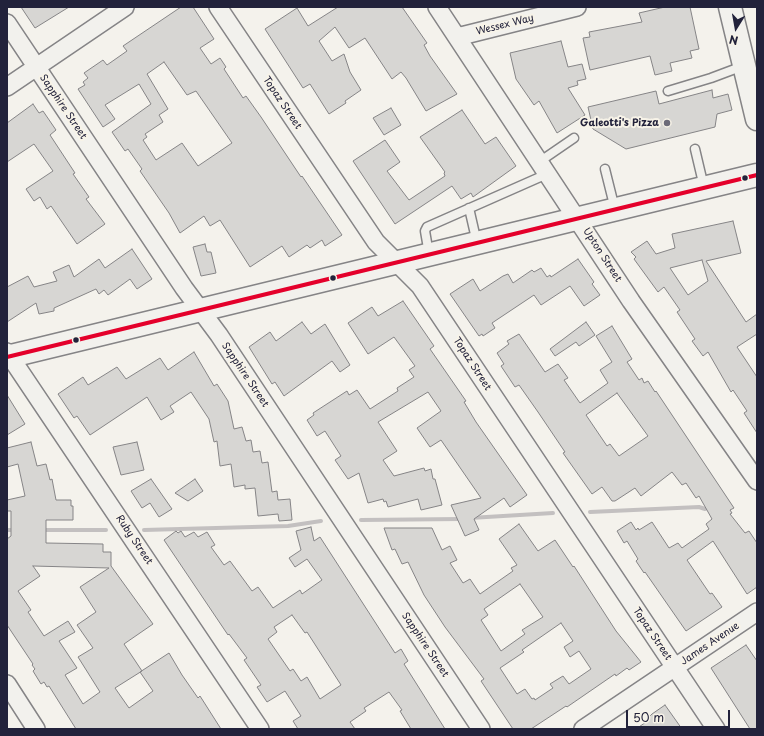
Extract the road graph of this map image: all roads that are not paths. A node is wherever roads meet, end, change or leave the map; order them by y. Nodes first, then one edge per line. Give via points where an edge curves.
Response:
1 (125, 7) edge
2 (218, 7) edge
3 (437, 7) edge
4 (577, 7) edge
5 (730, 7) edge
6 (7, 23) edge
7 (457, 37) junction
8 (744, 65) junction
9 (36, 67) junction
10 (7, 87) edge
11 (668, 91) dead end
12 (757, 119) edge
13 (574, 138) dead end
14 (695, 149) dead end
15 (543, 168) junction
16 (605, 169) dead end
17 (757, 175) edge
18 (705, 188) junction
19 (469, 208) junction
20 (616, 210) junction
21 (578, 219) junction
22 (477, 243) junction
23 (429, 255) junction
24 (397, 263) junction
25 (201, 310) junction
26 (8, 355) edge
27 (757, 481) edge
28 (757, 612) edge
29 (675, 668) junction
30 (7, 684) edge
31 (36, 729) edge
32 (260, 729) edge
33 (481, 729) edge
34 (583, 729) edge
35 (716, 729) edge

1 - 9 street
2 - 24 street, Topaz Street via 376,242
3 - 7 street, Upton Street
4 - 7 street, Wessex Way
5 - 8 main road
6 - 9 street, Sapphire Street
7 - 15 street, Upton Street
8 - 11 lane
8 - 12 main road
9 - 10 street
9 - 25 street, Sapphire Street
13 - 15 lane
14 - 18 lane
15 - 19 lane
15 - 21 street, Upton Street
16 - 20 lane
17 - 18 main road
18 - 20 main road
19 - 22 lane
19 - 23 lane via 427,227 425,231
20 - 21 main road
21 - 22 main road
21 - 27 street, Upton Street via 631,301
22 - 23 main road
23 - 24 main road
24 - 25 main road
24 - 29 street, Topaz Street via 420,286
25 - 26 main road
25 - 33 street, Sapphire Street
26 - 32 street, Ruby Street
28 - 29 street, James Avenue
29 - 34 street, James Avenue
29 - 35 street, Topaz Street
30 - 31 street

